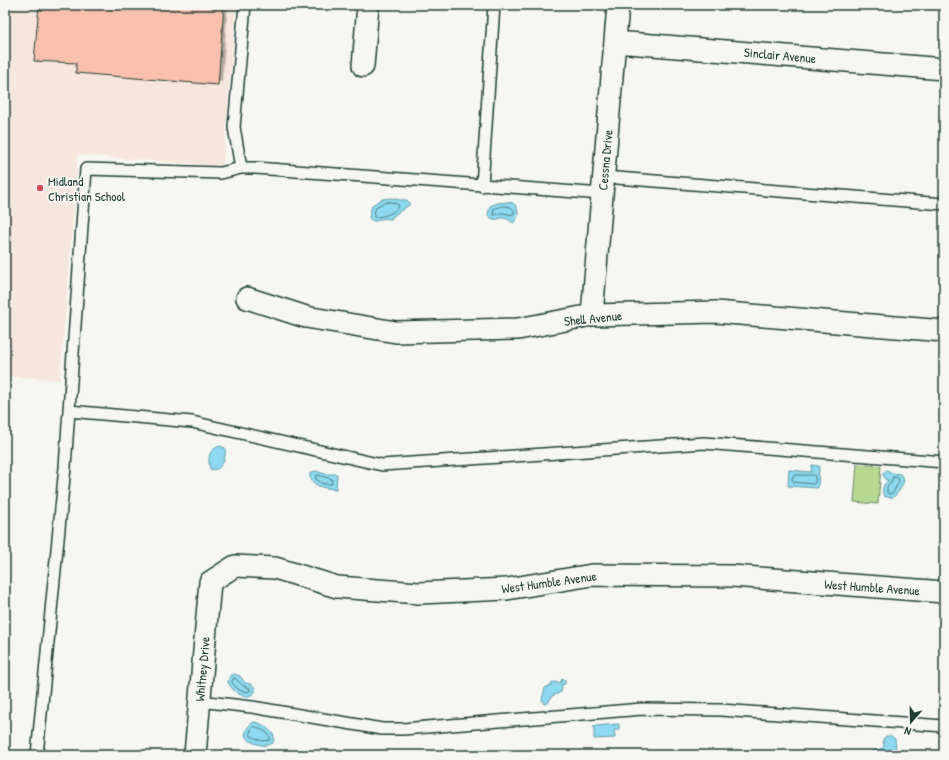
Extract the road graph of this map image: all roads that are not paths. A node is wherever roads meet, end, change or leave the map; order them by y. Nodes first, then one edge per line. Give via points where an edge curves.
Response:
1 (245, 5) edge
2 (368, 5) edge
3 (494, 5) edge
4 (618, 5) edge
5 (616, 42) junction
6 (363, 66) dead end
7 (944, 69) edge
8 (240, 168) junction
9 (482, 186) junction
10 (603, 186) junction
11 (944, 204) edge
12 (247, 298) dead end
13 (592, 315) junction
14 (944, 331) edge
15 (69, 411) junction
16 (944, 462) edge
17 (210, 582) joint
18 (944, 592) edge
19 (199, 701) junction
20 (944, 726) edge
21 (37, 755) edge
22 (195, 755) edge

1 - 8 lane via 234,128
2 - 6 street
3 - 9 lane
4 - 5 street, Cessna Drive
5 - 7 street, Sinclair Avenue
5 - 10 street, Cessna Drive
8 - 9 lane
8 - 15 lane via 221,173 86,169
9 - 10 lane
10 - 11 lane
10 - 13 street, Cessna Drive
12 - 13 street, Shell Avenue via 306,317 396,332 518,329
13 - 14 street, Shell Avenue via 716,312
15 - 16 lane via 192,422 382,465 704,443
15 - 21 lane
17 - 18 street, West Humble Avenue via 235,566 275,568 337,587 419,593 507,589 592,575 732,576
17 - 19 street, Whitney Drive
19 - 20 lane via 403,730 642,709 736,711
19 - 22 street, Whitney Drive

